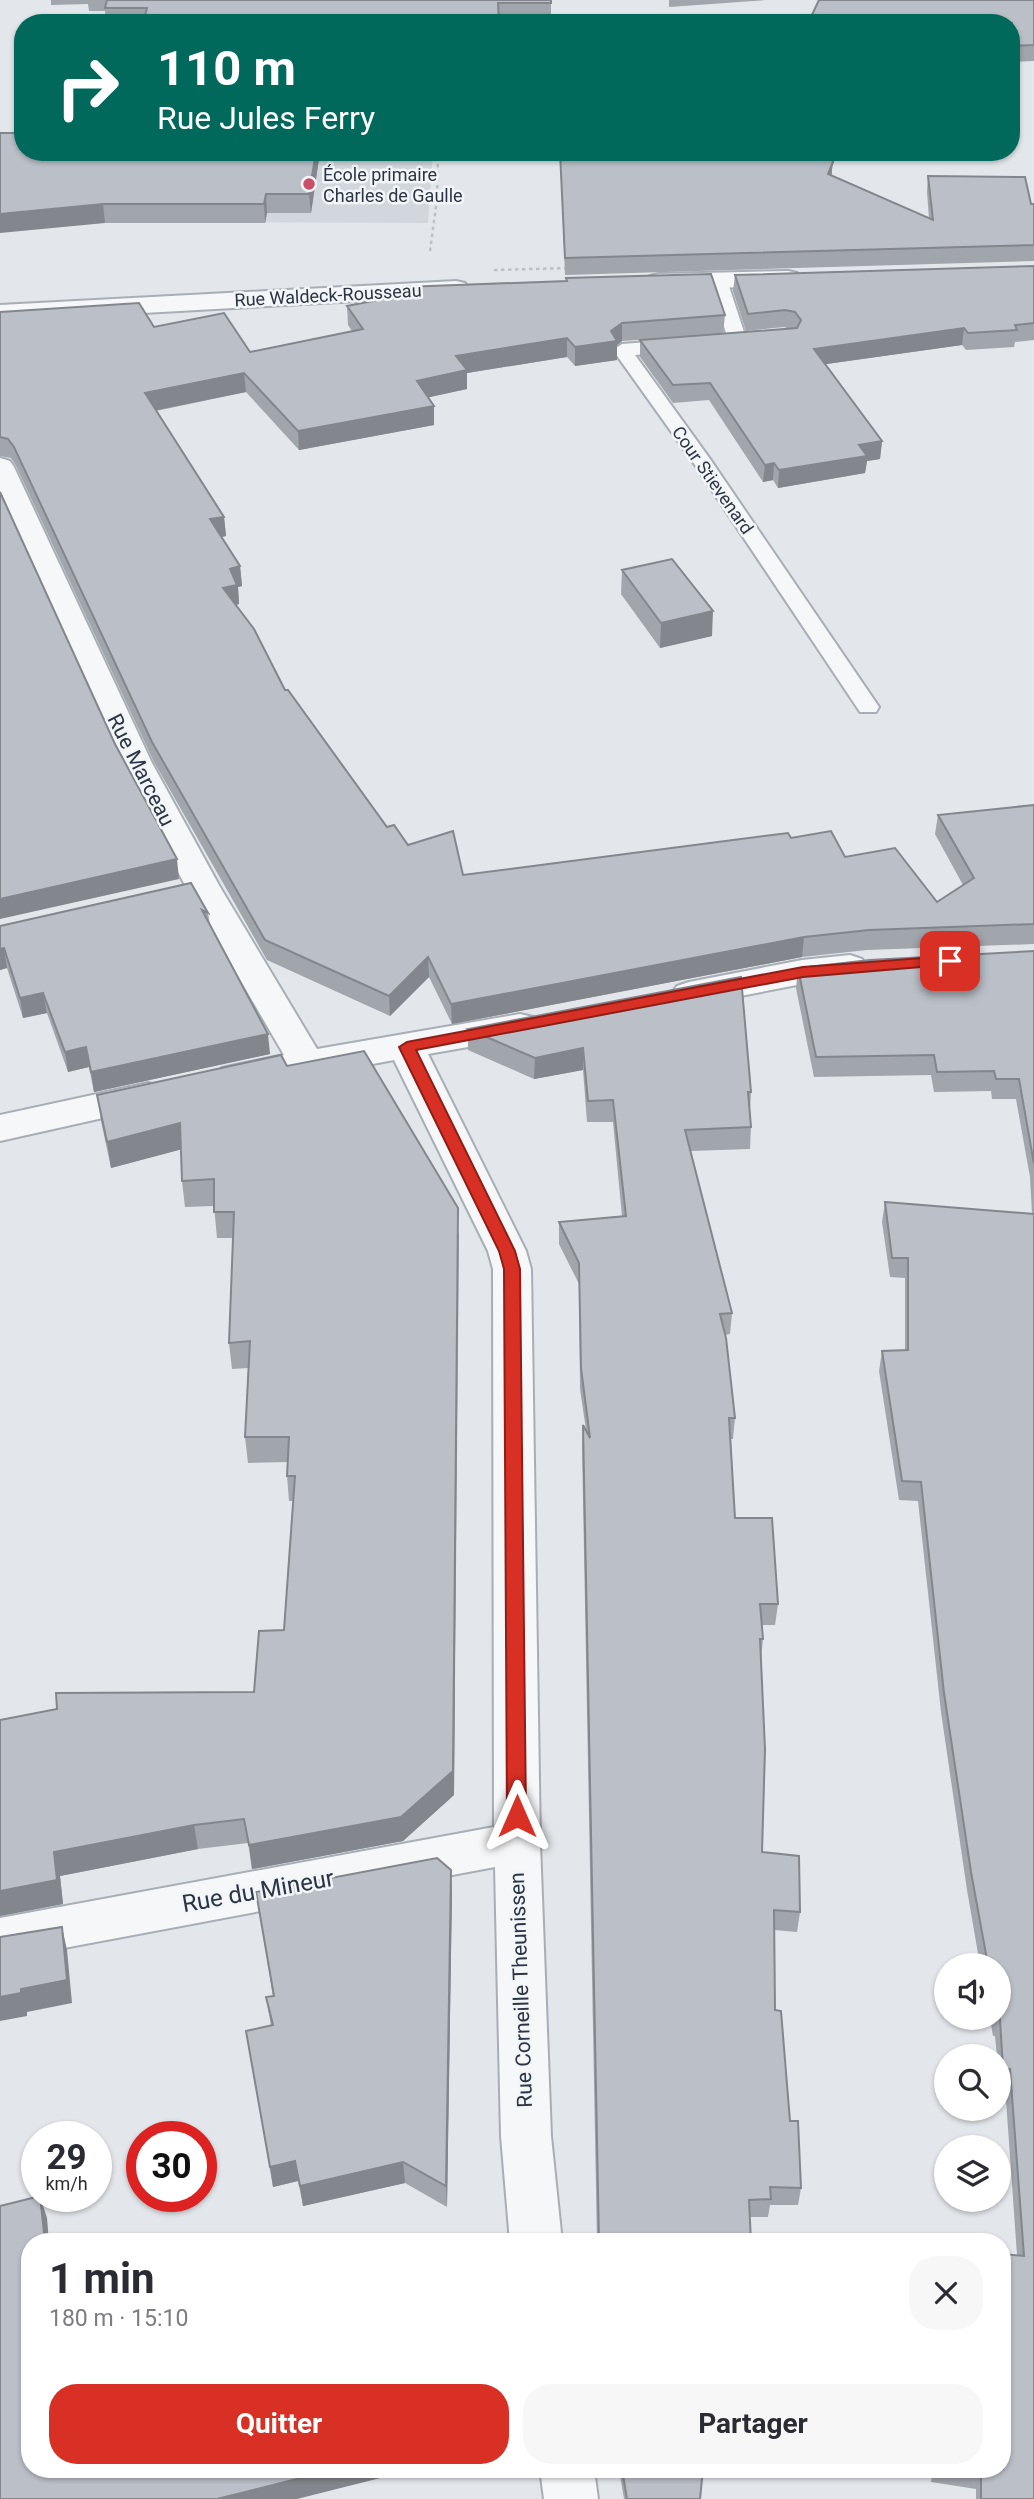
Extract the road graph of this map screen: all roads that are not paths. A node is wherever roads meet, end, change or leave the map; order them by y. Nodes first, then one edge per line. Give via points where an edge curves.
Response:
1 (809, 278) edge
2 (718, 280) junction
3 (635, 282) edge
4 (484, 288) edge
5 (0, 313) edge
6 (0, 467) edge
7 (869, 707) dead end
8 (881, 964) edge
9 (652, 1001) edge
10 (556, 1019) edge
11 (407, 1047) junction
12 (306, 1061) junction
13 (0, 1128) edge
14 (517, 1843) junction
15 (0, 1939) edge
16 (535, 2233) edge
17 (568, 2478) edge
18 (571, 2499) edge

1 - 2 street
2 - 3 street
2 - 7 lane, Cour Stievenard via 749,341 622,350
4 - 5 street, Rue Waldeck-Rousseau
6 - 12 street, Rue Marceau via 190,890
8 - 9 street via 803,972
10 - 11 street
11 - 12 street
11 - 14 street, Rue Corneille Theunissen via 512,1269
12 - 13 street
14 - 15 street, Rue du Mineur
14 - 16 street, Rue Corneille Theunissen via 526,2136
17 - 18 street

